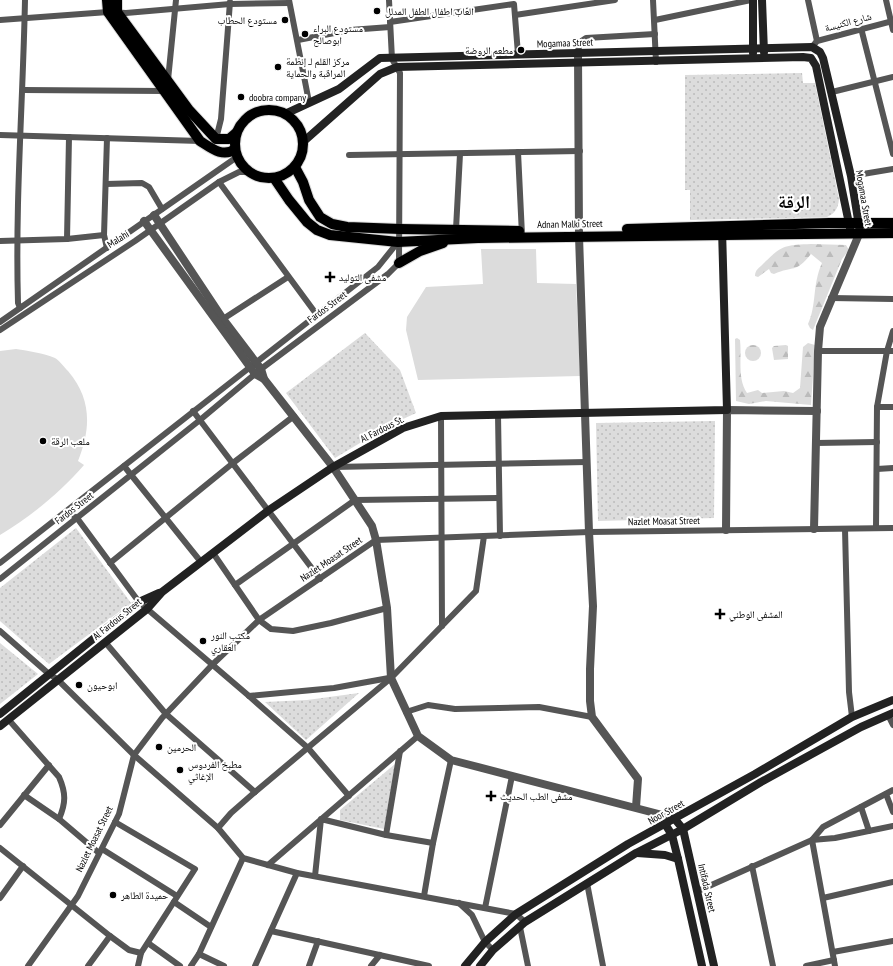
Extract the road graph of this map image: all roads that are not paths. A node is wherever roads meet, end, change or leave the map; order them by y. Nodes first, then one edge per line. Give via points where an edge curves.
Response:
1 (25, 0) edge
2 (107, 0) edge
3 (117, 0) edge
4 (176, 0) edge
5 (389, 0) edge
6 (615, 0) edge
7 (653, 0) edge
8 (752, 0) edge
9 (762, 0) edge
10 (808, 0) edge
11 (886, 0) edge
12 (289, 1) edge
13 (230, 2) edge
14 (514, 2) edge
15 (730, 2) edge
16 (175, 9) junction
17 (113, 12) junction
18 (515, 15) junction
19 (25, 18) junction
20 (0, 20) edge
21 (655, 20) junction
22 (892, 21) edge
23 (390, 25) junction
24 (861, 28) junction
25 (893, 30) edge
26 (655, 34) junction
27 (298, 40) junction
28 (814, 44) junction
29 (753, 48) junction
30 (764, 48) junction
31 (656, 50) junction
32 (578, 52) junction
33 (518, 54) junction
34 (764, 58) junction
35 (392, 59) junction
36 (753, 59) junction
37 (656, 62) junction
38 (578, 63) junction
39 (397, 67) junction
40 (893, 77) edge
41 (874, 82) junction
42 (166, 86) junction
43 (23, 90) junction
44 (832, 92) junction
45 (309, 102) junction
46 (186, 113) junction
47 (285, 114) junction
48 (236, 133) junction
49 (0, 135) edge
50 (22, 136) junction
51 (69, 137) junction
52 (107, 138) junction
53 (216, 139) junction
54 (200, 141) junction
55 (303, 142) junction
56 (580, 151) junction
57 (518, 152) junction
58 (236, 153) junction
59 (460, 154) junction
60 (893, 154) edge
61 (349, 155) dead end
62 (401, 155) junction
63 (295, 167) junction
64 (893, 169) edge
65 (249, 172) junction
66 (851, 176) junction
67 (274, 178) junction
68 (219, 182) junction
69 (106, 184) junction
70 (162, 209) junction
71 (154, 215) junction
72 (144, 221) junction
73 (159, 224) junction
74 (893, 224) edge
75 (855, 228) junction
76 (400, 229) junction
77 (456, 229) junction
78 (149, 231) junction
79 (722, 231) junction
80 (580, 233) junction
81 (893, 233) edge
82 (522, 234) junction
83 (104, 235) junction
84 (67, 239) junction
85 (16, 240) junction
86 (450, 240) junction
87 (0, 241) edge
88 (398, 242) junction
89 (107, 248) junction
90 (399, 263) junction
91 (288, 277) junction
92 (831, 298) junction
93 (893, 299) edge
94 (20, 308) junction
95 (317, 315) junction
96 (223, 319) junction
97 (0, 322) edge
98 (0, 330) edge
99 (893, 331) edge
100 (818, 351) junction
101 (890, 351) edge
102 (252, 364) junction
103 (258, 372) junction
104 (877, 407) junction
105 (893, 407) edge
106 (727, 410) junction
107 (817, 411) junction
108 (193, 412) junction
109 (585, 413) junction
110 (498, 414) junction
111 (294, 416) junction
112 (442, 416) junction
113 (200, 420) junction
114 (877, 442) junction
115 (816, 443) junction
116 (587, 462) junction
117 (233, 463) junction
118 (498, 463) junction
119 (442, 465) junction
120 (124, 466) junction
121 (333, 468) junction
122 (893, 468) edge
123 (876, 469) junction
124 (132, 474) junction
125 (498, 498) junction
126 (355, 500) junction
127 (442, 500) junction
128 (270, 510) junction
129 (68, 511) junction
130 (166, 517) junction
131 (77, 518) junction
132 (876, 528) junction
133 (893, 528) edge
134 (814, 529) junction
135 (845, 529) junction
136 (726, 530) junction
137 (589, 532) junction
138 (484, 536) junction
139 (500, 536) junction
140 (442, 538) junction
141 (376, 540) junction
142 (293, 543) junction
143 (213, 553) junction
144 (110, 562) junction
145 (200, 562) junction
146 (0, 563) edge
147 (0, 579) edge
148 (320, 579) junction
149 (235, 585) junction
150 (162, 592) junction
151 (139, 602) junction
152 (387, 608) junction
153 (147, 609) junction
154 (259, 620) junction
155 (442, 626) junction
156 (0, 631) edge
157 (105, 642) junction
158 (212, 665) junction
159 (48, 674) junction
160 (391, 678) junction
161 (57, 679) junction
162 (249, 696) junction
163 (893, 700) edge
164 (406, 712) junction
165 (0, 714) edge
166 (166, 714) junction
167 (890, 714) edge
168 (592, 717) junction
169 (852, 717) junction
170 (8, 719) junction
171 (893, 725) edge
172 (0, 726) edge
173 (418, 736) junction
174 (308, 748) junction
175 (400, 751) junction
176 (134, 755) junction
177 (451, 760) junction
178 (49, 765) junction
179 (512, 776) junction
180 (893, 790) edge
181 (255, 792) junction
182 (24, 794) junction
183 (886, 794) junction
184 (349, 796) junction
185 (636, 807) junction
186 (861, 807) junction
187 (893, 812) edge
188 (660, 814) junction
189 (674, 818) junction
190 (59, 819) junction
191 (321, 819) junction
192 (115, 822) junction
193 (665, 824) junction
194 (0, 825) edge
195 (893, 826) edge
196 (218, 828) junction
197 (683, 829) junction
198 (869, 831) junction
199 (386, 834) junction
200 (672, 835) junction
201 (812, 840) junction
202 (433, 843) junction
203 (0, 848) edge
204 (100, 851) junction
205 (636, 853) junction
206 (243, 858) junction
207 (678, 859) junction
208 (268, 865) junction
209 (23, 866) junction
210 (752, 866) junction
211 (297, 873) junction
212 (315, 876) junction
213 (893, 882) edge
214 (587, 883) junction
215 (698, 891) junction
216 (177, 896) junction
217 (424, 896) junction
218 (0, 898) edge
219 (823, 898) junction
220 (174, 902) junction
221 (458, 902) junction
222 (72, 904) junction
223 (485, 908) junction
224 (516, 914) junction
225 (522, 924) junction
226 (211, 927) junction
227 (271, 931) junction
228 (110, 936) junction
229 (318, 941) junction
230 (893, 941) edge
231 (148, 942) junction
232 (485, 942) junction
233 (493, 950) junction
234 (833, 952) junction
235 (141, 953) junction
236 (199, 954) junction
237 (380, 955) junction
238 (835, 963) edge
239 (28, 966) edge
240 (88, 966) edge
241 (138, 966) edge
242 (180, 966) edge
243 (191, 966) edge
244 (224, 966) edge
245 (255, 966) edge
246 (309, 966) edge
247 (371, 966) edge
248 (429, 966) edge
249 (465, 966) edge
250 (480, 966) edge
251 (528, 966) edge
252 (603, 966) edge
253 (702, 966) edge
254 (714, 966) edge
255 (774, 966) edge
256 (806, 966) edge

1 - 19 street
2 - 17 main road
3 - 17 main road
4 - 16 street
5 - 23 street
6 - 18 street
7 - 21 street
8 - 15 street
8 - 29 main road
9 - 30 main road
10 - 28 street
11 - 22 street
12 - 13 street
12 - 27 street
13 - 16 street
13 - 53 street via 221,120
14 - 18 street
14 - 23 street
15 - 21 street
16 - 17 street
16 - 42 street
17 - 19 street
17 - 42 main road
18 - 33 street
19 - 20 street
19 - 43 street
21 - 26 street
22 - 24 street, شارع الكنيسة
22 - 25 street
23 - 27 street
23 - 35 street
24 - 28 street, شارع الكنيسة
24 - 41 street
26 - 31 street
26 - 32 street via 586,38 580,42
27 - 45 street
28 - 30 main road, Mogamaa Street
28 - 44 main road, Mogamaa Street via 823,58
29 - 30 main road, Mogamaa Street
29 - 31 main road, Mogamaa Street
29 - 36 main road
30 - 34 main road
31 - 32 main road, Mogamaa Street
31 - 37 street
32 - 33 main road, Mogamaa Street
32 - 38 street
33 - 35 main road, Mogamaa Street
34 - 36 main road, Mogamaa Street
34 - 75 main road, Mogamaa Street via 811,58 816,66
35 - 39 street
35 - 45 main road, Mogamaa Street via 380,58 339,89
36 - 37 main road, Mogamaa Street
37 - 38 main road, Mogamaa Street
38 - 39 main road, Mogamaa Street
38 - 56 street
39 - 55 main road, Mogamaa Street via 380,74
39 - 62 street via 400,73
40 - 41 street
41 - 44 street
41 - 60 street
42 - 43 street
42 - 46 main road
43 - 50 street
44 - 66 main road, Mogamaa Street
45 - 47 main road, Mogamaa Street
46 - 53 main road
46 - 54 main road
47 - 48 main road via 266,110 257,112 248,116
47 - 55 main road via 298,126
48 - 53 main road via 229,139
48 - 58 main road
49 - 50 street
50 - 51 street
50 - 85 street
51 - 52 street
51 - 84 street
52 - 54 street
52 - 69 street
54 - 58 main road via 217,152
55 - 63 main road via 301,155
56 - 57 street
56 - 80 street
57 - 59 street
57 - 82 street
58 - 65 main road
58 - 70 street, Malahi
59 - 62 street
59 - 77 street
61 - 62 street
62 - 76 street
63 - 67 main road
63 - 76 main road, Adnan Malki Street via 309,200 320,217 332,224 347,227
64 - 66 street
65 - 67 main road via 261,177
65 - 68 street, Malahi via 239,172
66 - 75 main road, Mogamaa Street
67 - 88 main road, Adnan Malki Street via 288,200 317,230 330,235
68 - 73 street, Malahi
68 - 91 street
69 - 70 street via 142,183 149,187
69 - 83 street
70 - 71 street, Malahi
71 - 72 street, Malahi
71 - 73 street
72 - 78 street
72 - 89 street, Malahi
73 - 78 street, Malahi
73 - 96 street
74 - 75 main road, Adnan Malki Street
75 - 79 main road, Adnan Malki Street
75 - 81 main road, Adnan Malki Street
75 - 92 street, Mogamaa Street via 854,246
76 - 77 main road, Adnan Malki Street
76 - 88 street
77 - 82 main road, Adnan Malki Street
78 - 98 street, Malahi
78 - 102 street
79 - 80 main road, Adnan Malki Street
79 - 106 main road
80 - 82 main road, Adnan Malki Street
80 - 109 street
82 - 86 main road, Adnan Malki Street
83 - 84 street
83 - 89 street
84 - 85 street
85 - 87 street
85 - 94 street
86 - 88 main road, Adnan Malki Street
86 - 90 main road via 420,251
88 - 90 street
88 - 95 street, Fardos Street via 378,267
89 - 94 street, Malahi
90 - 103 street, Fardos Street
91 - 95 street
91 - 96 street
92 - 93 street
92 - 100 street via 820,327
94 - 97 street, Malahi
95 - 102 street, Fardos Street
96 - 102 street
99 - 101 street
100 - 101 street
100 - 107 street
101 - 104 street
102 - 103 street
102 - 108 street, Fardos Street
103 - 111 street
103 - 113 street, Fardos Street
104 - 105 street
104 - 114 street
106 - 107 street
106 - 109 main road, Al Fardous St.
106 - 136 street
107 - 115 street
108 - 113 street
108 - 120 street, Fardos Street
109 - 110 main road, Al Fardous St.
109 - 116 street
110 - 112 main road, Al Fardous St.
110 - 118 street
111 - 117 street
111 - 121 street
112 - 119 street
112 - 121 main road, Al Fardous St. via 403,428
113 - 117 street
113 - 124 street, Fardos Street
114 - 115 street
114 - 123 street
115 - 134 street
116 - 118 street
116 - 137 street
117 - 128 street
117 - 130 street
118 - 119 street
118 - 125 street
119 - 121 street
119 - 127 street
120 - 124 street
120 - 129 street, Fardos Street
121 - 126 street
121 - 128 main road, Al Fardous St.
122 - 123 street
123 - 132 street
124 - 130 street
124 - 131 street, Fardos Street
125 - 127 street
125 - 139 street
126 - 127 street
126 - 141 street via 372,526
126 - 142 street
127 - 140 street
128 - 142 street
128 - 143 main road, Al Fardous St.
129 - 131 street
129 - 146 street, Fardos Street
130 - 144 street
130 - 145 street
131 - 144 street
131 - 147 street, Fardos Street
132 - 133 street, Nazlet Moasat Street
132 - 135 street, Nazlet Moasat Street
134 - 135 street, Nazlet Moasat Street
134 - 136 street, Nazlet Moasat Street
135 - 169 street via 849,692
136 - 137 street, Nazlet Moasat Street
137 - 139 street, Nazlet Moasat Street
137 - 168 street via 593,606 590,669
138 - 139 street, Nazlet Moasat Street
138 - 140 street, Nazlet Moasat Street
138 - 155 street via 476,592
140 - 141 street, Nazlet Moasat Street
140 - 155 street
141 - 148 street, Nazlet Moasat Street
141 - 152 street
142 - 148 street
142 - 149 street
143 - 145 main road, Al Fardous St.
143 - 149 street
144 - 151 street
145 - 150 main road, Al Fardous St.
148 - 154 street, Nazlet Moasat Street
149 - 154 street
150 - 151 main road, Al Fardous Street
150 - 153 main road, Al Fardous Street
151 - 153 street
151 - 159 main road, Al Fardous Street
152 - 154 street via 293,631 271,629
152 - 160 street
153 - 157 main road, Al Fardous Street
153 - 158 street
154 - 158 street, Nazlet Moasat Street
155 - 160 street
156 - 159 street
157 - 161 main road, Al Fardous Street
157 - 166 street
158 - 162 street
158 - 166 street, Nazlet Moasat Street
159 - 161 street
159 - 165 main road, Al Fardous Street
160 - 162 street via 334,688
160 - 164 street
160 - 174 street
161 - 170 main road, Al Fardous Street
161 - 176 street
162 - 174 street
163 - 169 main road, Noor Street
164 - 168 street via 428,705 455,709 539,707
164 - 173 street
166 - 176 street, Nazlet Moasat Street
166 - 181 street
167 - 171 street
167 - 197 main road via 794,764
168 - 185 street via 638,779
169 - 189 main road, Noor Street
170 - 172 main road, Al Fardous Street
170 - 178 street
173 - 175 street
173 - 177 street
174 - 181 street
174 - 184 street
175 - 184 street
175 - 199 street
176 - 192 street, Nazlet Moasat Street
176 - 196 street
177 - 179 street
177 - 202 street
178 - 182 street
178 - 190 street via 64,788 65,804
179 - 185 street
179 - 223 street
180 - 183 street
181 - 196 street
182 - 190 street
182 - 194 street
183 - 186 street
183 - 187 street
184 - 191 street
185 - 188 street
186 - 198 street
186 - 201 street via 822,827
188 - 189 street
188 - 193 street
189 - 193 main road, Noor Street
189 - 197 main road, Intifada Street
190 - 204 street
191 - 199 street
191 - 208 street
191 - 212 street
192 - 204 street, Nazlet Moasat Street
192 - 216 street via 195,869
193 - 200 main road
193 - 224 main road, Noor Street via 628,844
195 - 198 street
196 - 206 street
197 - 200 main road
197 - 215 main road, Intifada Street
198 - 201 street
199 - 202 street
200 - 205 main road
200 - 207 main road
201 - 210 street
201 - 219 street
202 - 217 street
203 - 209 street
204 - 216 street
204 - 222 street, Nazlet Moasat Street
205 - 207 main road
205 - 214 main road
206 - 208 street
206 - 226 street
207 - 253 main road
208 - 211 street
209 - 218 street
209 - 222 street
210 - 215 street
210 - 255 street
211 - 212 street
211 - 227 street
212 - 217 street
213 - 219 street
214 - 225 main road
214 - 252 street
215 - 254 main road, Intifada Street
216 - 220 street
217 - 221 street
219 - 234 street
220 - 226 street
220 - 231 street
221 - 223 street
221 - 232 street via 472,915
222 - 228 street
222 - 239 street, Nazlet Moasat Street
223 - 224 street
224 - 225 street
224 - 232 main road, Noor Street
225 - 233 main road
225 - 251 street
226 - 236 street
227 - 229 street
227 - 245 street
228 - 235 street via 129,950
228 - 240 street
229 - 237 street
229 - 246 street
230 - 234 street
231 - 235 street
231 - 242 street
232 - 233 street
232 - 249 main road, Noor Street
233 - 250 main road
234 - 238 street
235 - 241 street
236 - 243 street
236 - 244 street
237 - 247 street
237 - 248 street
238 - 256 street

